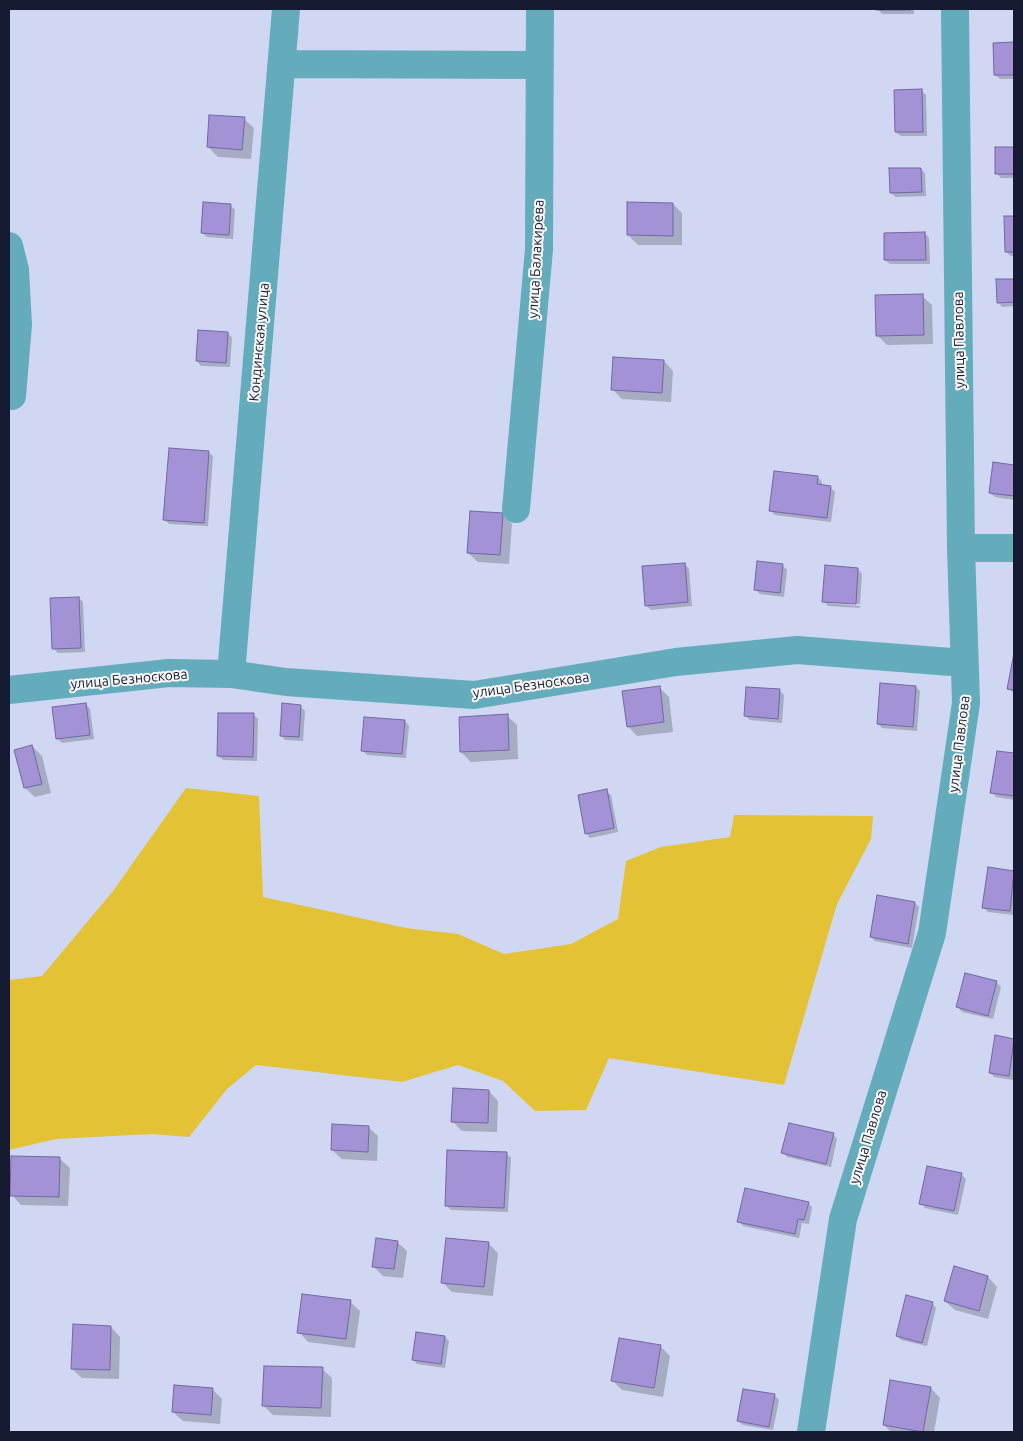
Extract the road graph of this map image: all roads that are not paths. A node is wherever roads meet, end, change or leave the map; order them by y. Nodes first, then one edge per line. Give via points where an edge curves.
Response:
1 (286, 9) edge
2 (540, 9) edge
3 (955, 9) edge
4 (282, 64) junction
5 (540, 65) junction
6 (9, 246) edge
7 (9, 396) edge
8 (516, 508) dead end
9 (961, 548) junction
10 (1014, 548) edge
11 (964, 663) junction
12 (231, 674) junction
13 (9, 690) edge
14 (811, 1432) edge

1 - 4 street, Кондинская улица
2 - 5 street, улица Балакирева
3 - 9 street, улица Павлова
4 - 5 street
4 - 12 street, Кондинская улица
5 - 8 street, улица Балакирева via 539,250
6 - 7 street via 15,270 18,324 12,396
9 - 10 street
9 - 11 street, улица Павлова
11 - 12 street, улица Безноскова via 797,650 676,662 474,695 286,682
11 - 14 street, улица Павлова via 966,703 932,933 842,1219
12 - 13 street, улица Безноскова via 169,673

